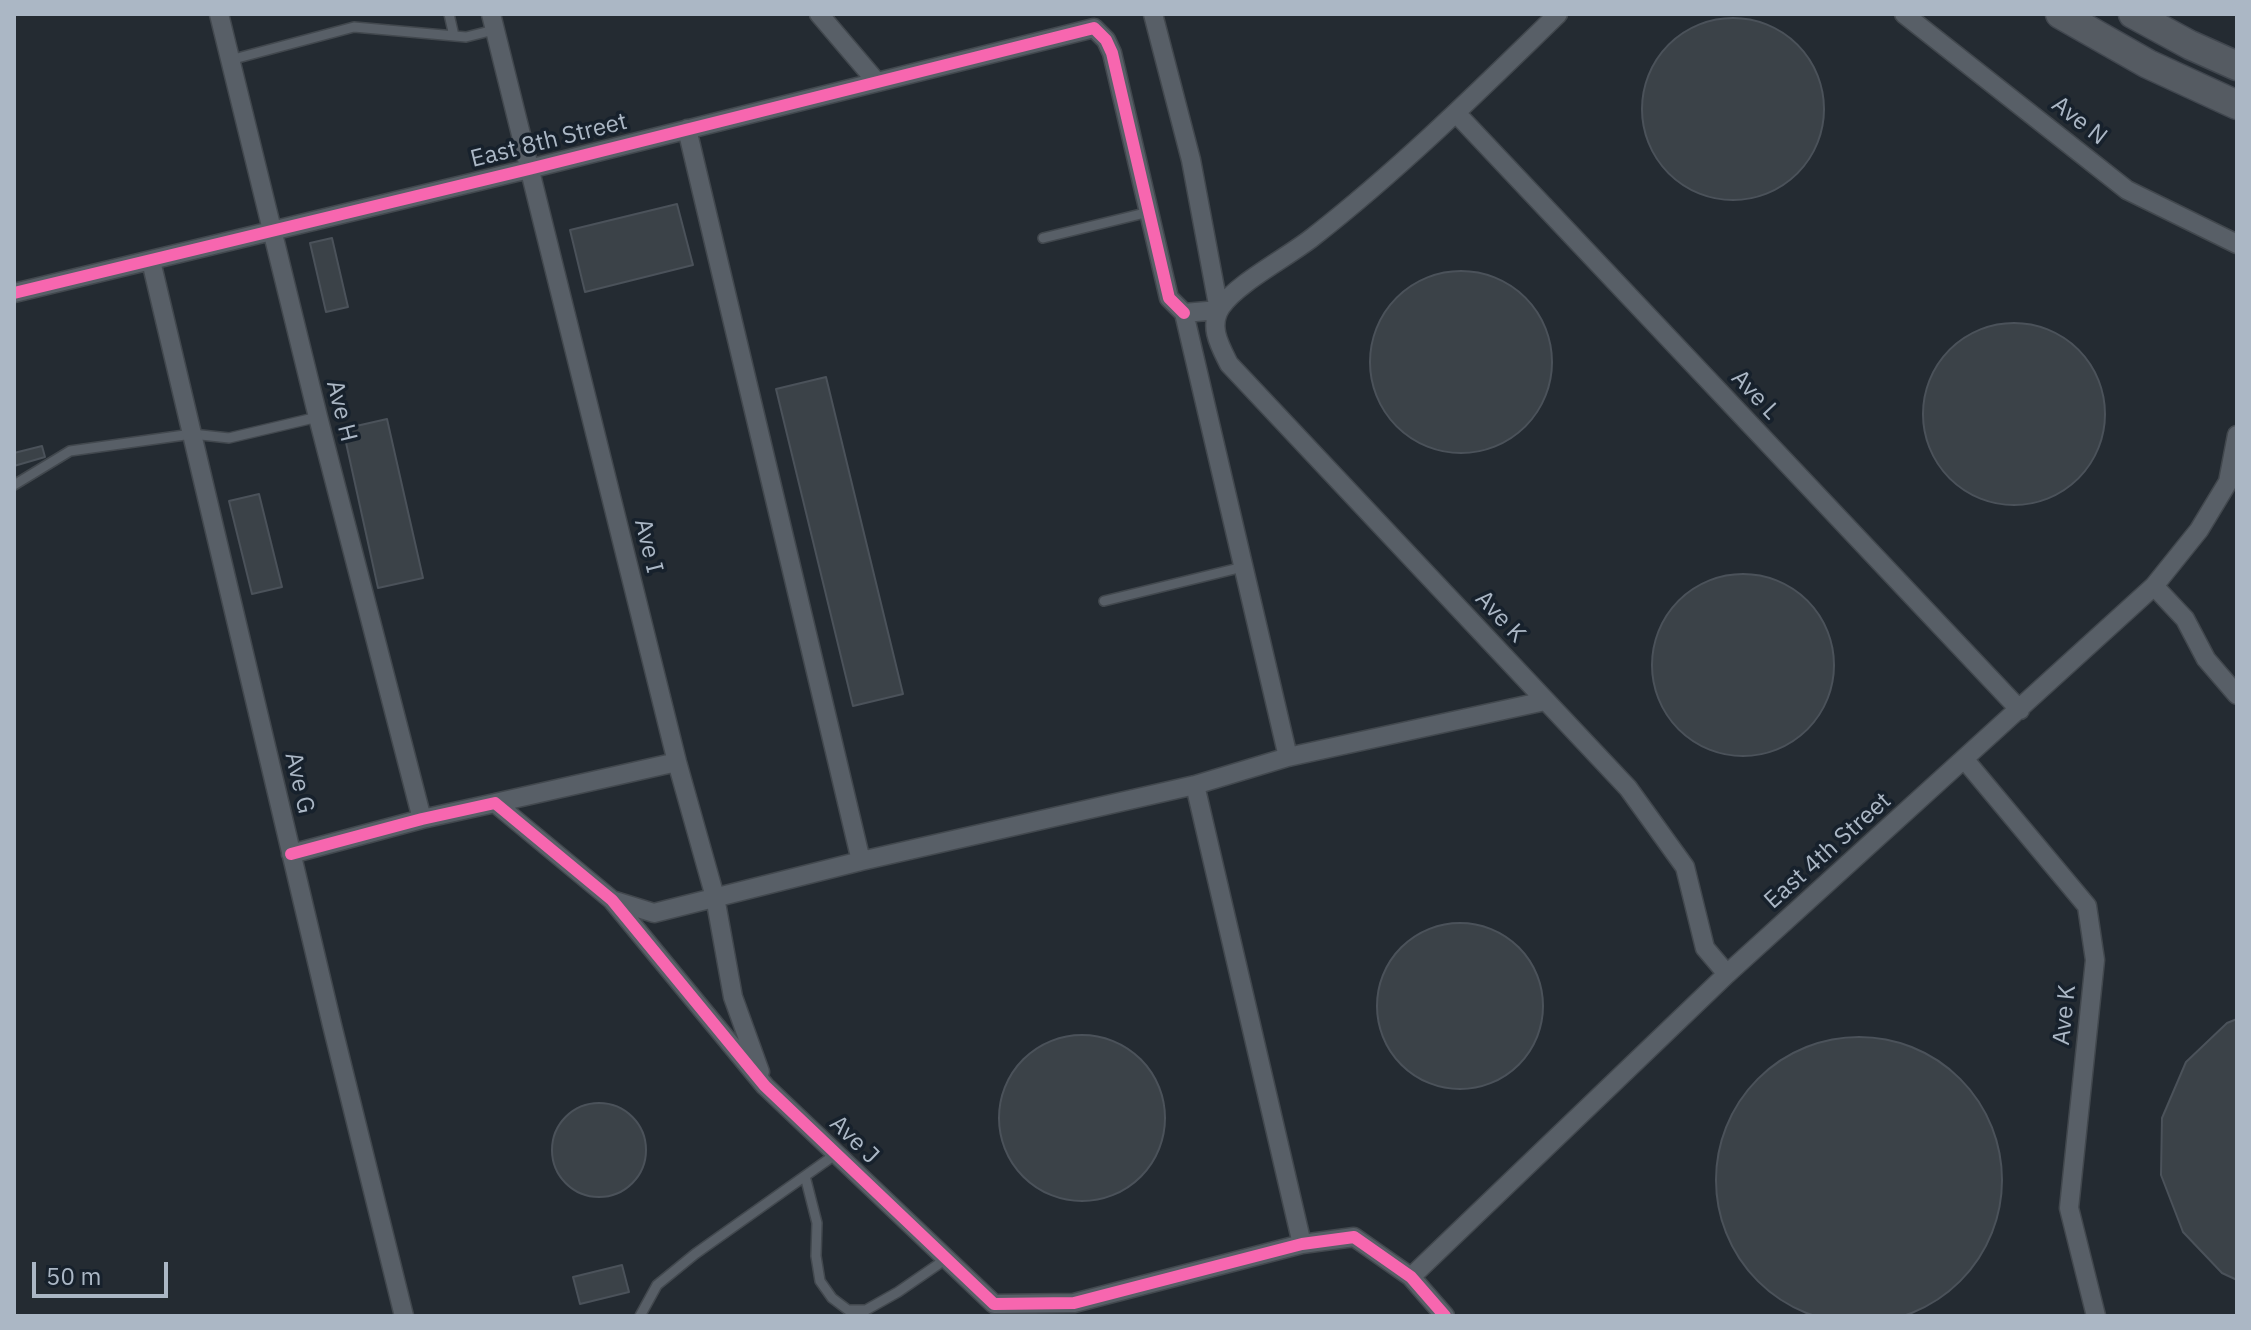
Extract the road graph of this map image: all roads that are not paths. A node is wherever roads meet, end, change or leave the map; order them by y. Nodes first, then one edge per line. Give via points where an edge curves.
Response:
1 (219, 14) edge
2 (449, 14) edge
3 (819, 14) edge
4 (1153, 14) edge
5 (1558, 14) edge
6 (1904, 14) edge
7 (2060, 14) edge
8 (2133, 14) edge
9 (492, 22) edge
10 (454, 36) junction
11 (230, 60) junction
12 (2237, 66) edge
13 (876, 81) junction
14 (2237, 105) edge
15 (1456, 113) junction
16 (687, 129) junction
17 (529, 169) junction
18 (1149, 212) junction
19 (271, 231) junction
20 (1043, 238) dead end
21 (2237, 244) edge
22 (151, 261) junction
23 (14, 293) edge
24 (1219, 310) junction
25 (1184, 313) junction
26 (318, 417) junction
27 (192, 434) junction
28 (2237, 435) edge
29 (14, 485) edge
30 (1243, 567) junction
31 (2154, 586) junction
32 (1104, 601) dead end
33 (2237, 695) edge
34 (1545, 701) junction
35 (2020, 710) junction
36 (1288, 757) junction
37 (1965, 760) junction
38 (677, 762) junction
39 (1195, 785) junction
40 (495, 803) junction
41 (422, 819) junction
42 (291, 854) junction
43 (861, 861) junction
44 (715, 897) junction
45 (612, 900) junction
46 (1727, 974) junction
47 (765, 1086) junction
48 (836, 1154) junction
49 (805, 1176) junction
50 (1302, 1244) junction
51 (946, 1259) junction
52 (1411, 1277) junction
53 (1078, 1309) edge
54 (404, 1316) edge
55 (640, 1316) edge
56 (1445, 1316) edge
57 (2096, 1316) edge

1 - 11 street, Ave H
2 - 10 lane
3 - 13 street
4 - 24 street, Ave K via 1191,160
5 - 15 street
6 - 21 street, Ave N via 2127,190
7 - 14 main road via 2148,64
8 - 12 main road
9 - 10 lane via 466,37
9 - 17 street, Ave I
10 - 11 lane via 354,27
11 - 19 street, Ave H
13 - 16 street, East 8th Street
13 - 18 street, East 8th Street via 1094,28 1112,53
15 - 24 street via 1313,237 1233,292
15 - 35 street, Ave L
16 - 17 street, East 8th Street
16 - 43 street
17 - 19 street, East 8th Street
17 - 38 street, Ave I
18 - 20 lane
18 - 25 street via 1169,298
19 - 22 street, East 8th Street
19 - 26 street, Ave H
22 - 23 street, East 8th Street
22 - 27 street, Ave G
24 - 25 street
24 - 34 street, Ave K via 1215,338 1229,364
25 - 30 street
26 - 27 lane via 229,438
26 - 41 street, Ave H
27 - 29 lane via 70,451
27 - 42 street, Ave G
28 - 31 street, East 4th Street via 2228,482 2199,530
30 - 32 lane
30 - 36 street
31 - 33 street via 2185,619 2206,659
31 - 35 street, East 4th Street
34 - 36 street
34 - 46 street, Ave K via 1628,788 1685,867 1705,948
35 - 37 street, East 4th Street
36 - 39 street
37 - 46 street, East 4th Street
37 - 57 street, Ave K via 2087,906 2095,960 2069,1208
38 - 40 street
38 - 44 street, Ave I
39 - 43 street
39 - 50 street
40 - 41 street
40 - 45 street, Ave J
41 - 42 street
42 - 54 street, Ave G
43 - 44 street
44 - 45 street via 654,913
44 - 47 street, Ave I via 733,997
45 - 47 street, Ave J
46 - 52 street, East 4th Street
47 - 48 street, Ave J
48 - 49 lane
48 - 51 street, Ave J
49 - 51 lane via 817,1223 820,1281 848,1310 866,1310
49 - 55 lane via 657,1285
50 - 52 street, Ave J via 1354,1237
50 - 53 street, Ave J
51 - 53 street, Ave J via 994,1304
52 - 56 street, Ave J

